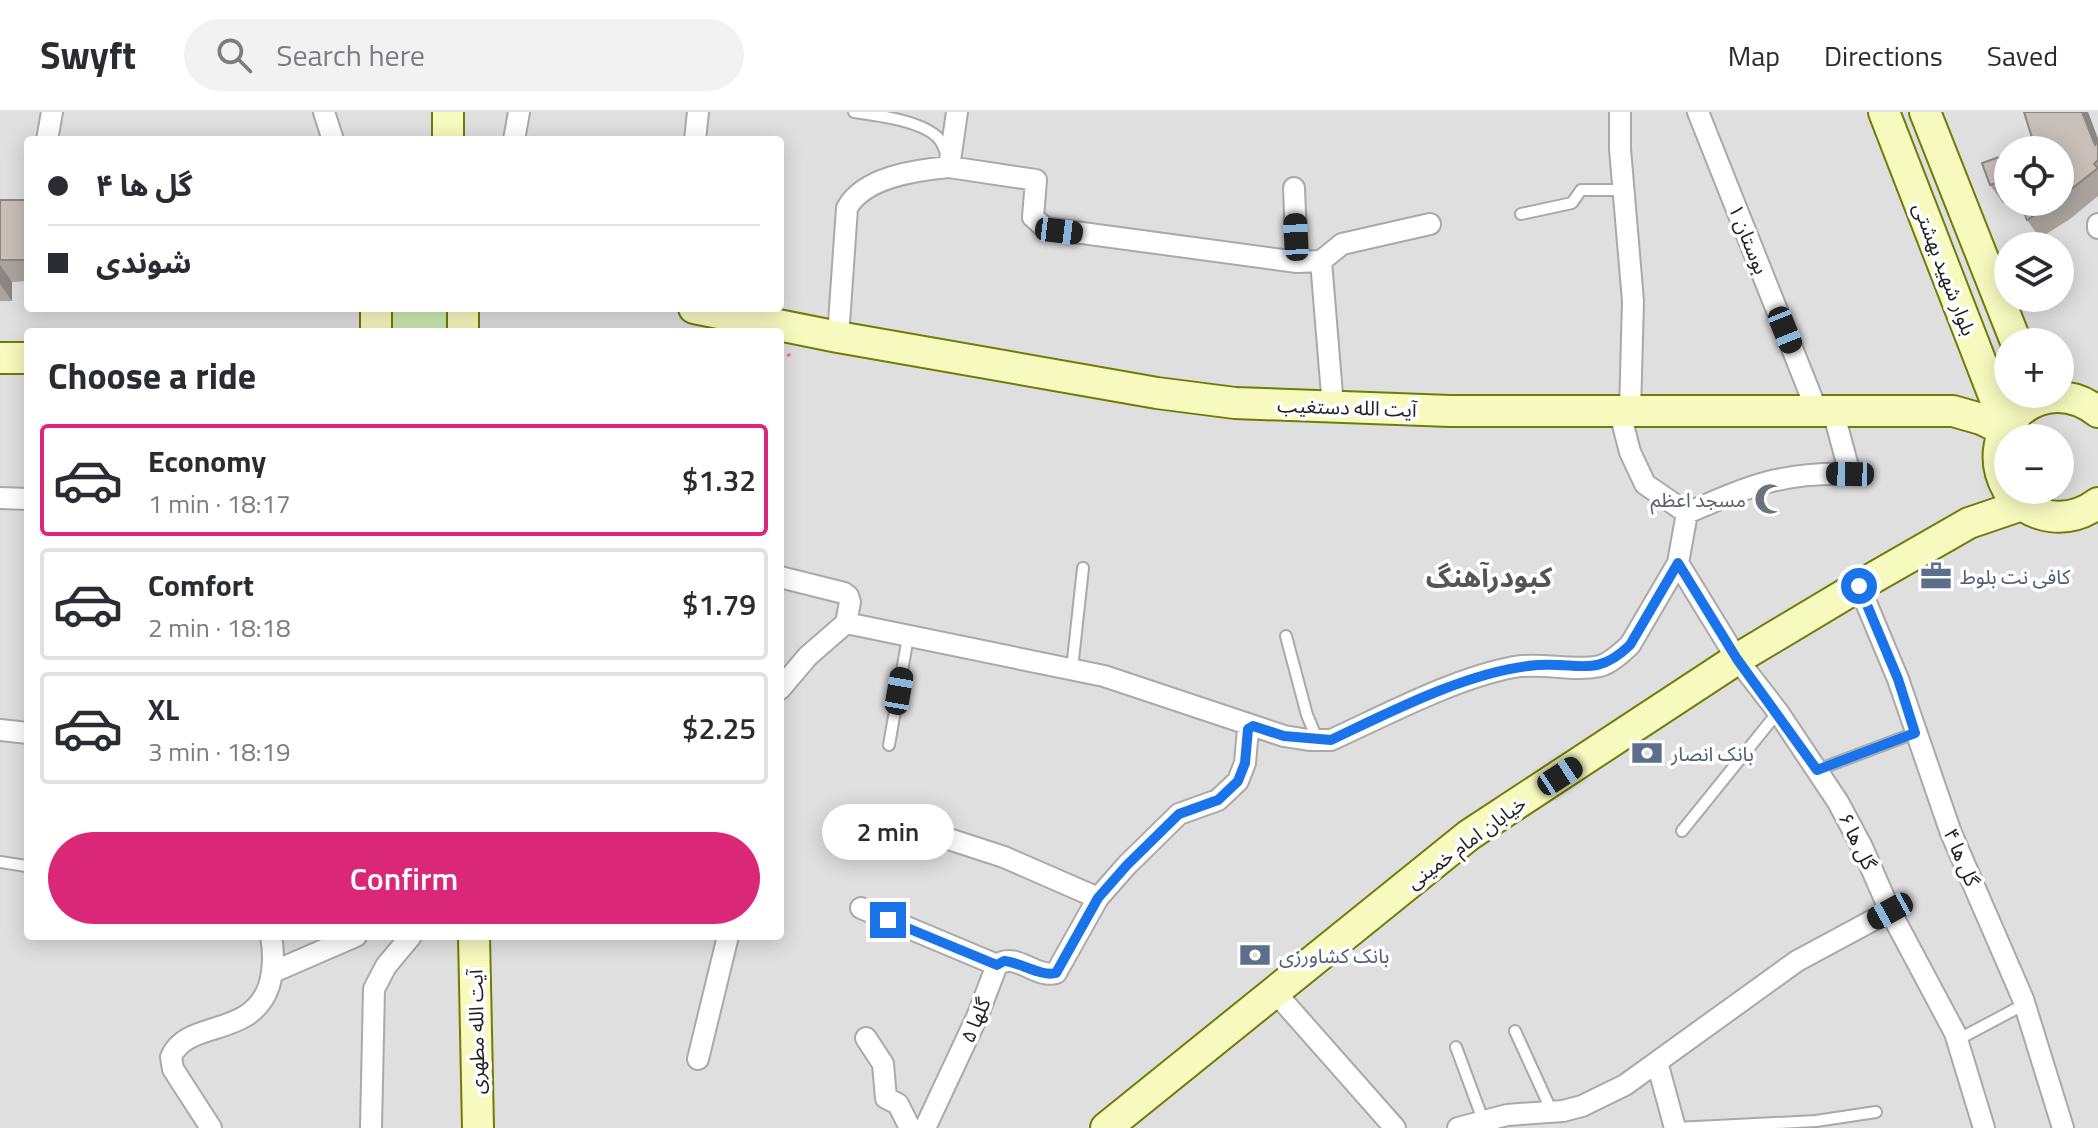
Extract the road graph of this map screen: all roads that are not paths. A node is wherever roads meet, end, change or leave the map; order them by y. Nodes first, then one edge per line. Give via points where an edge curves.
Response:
1 (52, 112) edge
2 (324, 112) edge
3 (448, 112) edge
4 (461, 112) edge
5 (519, 112) edge
6 (698, 112) edge
7 (854, 112) edge
8 (957, 112) edge
9 (1620, 112) edge
10 (1698, 112) edge
11 (1884, 112) edge
12 (1925, 112) edge
13 (48, 136) edge
14 (332, 136) edge
15 (448, 136) edge
16 (461, 136) edge
17 (515, 136) edge
18 (695, 136) edge
19 (949, 167) junction
20 (1294, 188) dead end
21 (1624, 190) junction
22 (1521, 214) dead end
23 (1430, 224) dead end
24 (1321, 261) junction
25 (1297, 262) junction
26 (714, 312) edge
27 (2010, 328) edge
28 (838, 337) junction
29 (0, 358) edge
30 (24, 358) edge
31 (2074, 400) edge
32 (2095, 404) edge
33 (1333, 407) junction
34 (2023, 408) edge
35 (1825, 411) junction
36 (1625, 412) junction
37 (1994, 424) edge
38 (2003, 424) edge
39 (2009, 424) edge
40 (0, 498) edge
41 (24, 499) edge
42 (2098, 503) edge
43 (1999, 504) edge
44 (2025, 504) edge
45 (1687, 513) junction
46 (1678, 563) junction
47 (1083, 568) dead end
48 (784, 578) edge
49 (1859, 586) junction
50 (846, 623) junction
51 (1286, 636) dead end
52 (908, 637) junction
53 (1737, 659) junction
54 (1072, 669) junction
55 (784, 684) edge
56 (1778, 712) junction
57 (1253, 726) junction
58 (0, 730) edge
59 (24, 733) edge
60 (1915, 733) junction
61 (1318, 741) junction
62 (889, 745) dead end
63 (1817, 770) junction
64 (915, 828) dead end
65 (1682, 831) dead end
66 (0, 862) edge
67 (24, 866) edge
68 (1098, 898) junction
69 (861, 908) dead end
70 (1890, 911) junction
71 (271, 940) edge
72 (347, 940) edge
73 (408, 940) edge
74 (474, 940) edge
75 (727, 940) edge
76 (997, 965) junction
77 (273, 972) junction
78 (1274, 991) junction
79 (2025, 1004) junction
80 (1515, 1031) dead end
81 (866, 1038) dead end
82 (1957, 1040) junction
83 (1456, 1047) dead end
84 (698, 1059) dead end
85 (1657, 1062) junction
86 (1552, 1112) junction
87 (1876, 1112) dead end
88 (1483, 1120) junction
89 (211, 1128) edge
90 (371, 1128) edge
91 (478, 1128) edge
92 (910, 1128) edge
93 (925, 1128) edge
94 (1106, 1128) edge
95 (1395, 1128) edge
96 (1458, 1128) edge
97 (1675, 1128) edge
98 (1984, 1128) edge
99 (2063, 1128) edge

1 - 13 street
2 - 14 street
3 - 15 main road
4 - 16 main road
5 - 17 street
6 - 18 street
7 - 19 lane via 893,118 930,132 942,144
8 - 19 street
9 - 21 street
10 - 35 street, بوستان ۱
11 - 38 main road, بلوار شهید بهشتی
12 - 27 main road, بلوار شهید بهشتی
19 - 25 street via 1036,180 1033,217 1045,228
19 - 28 street via 886,180 853,198 847,208
20 - 25 street
21 - 22 lane via 1581,190 1572,203
21 - 36 street via 1633,301
23 - 24 street via 1342,244
24 - 25 street
24 - 33 street
26 - 28 main road, آیت الله دستغیب
28 - 33 main road, آیت الله دستغیب via 1193,399
29 - 30 main road
31 - 32 main road
33 - 36 main road, آیت الله دستغیب
34 - 39 main road
35 - 36 main road, آیت الله دستغیب
35 - 37 main road, آیت الله دستغیب via 1953,411
35 - 45 street, بوستان ۱ via 1850,474 1771,479
36 - 45 street via 1630,452 1645,484
40 - 41 street
42 - 44 main road via 2065,517 2038,514
43 - 49 main road, خیابان امام خمینی
45 - 46 street
46 - 53 street, گل ها ۶
46 - 61 street via 1630,645 1601,666 1514,667
47 - 54 lane
48 - 50 street via 844,593 850,602
49 - 53 main road, خیابان امام خمینی
49 - 60 street, گل ها ۴
50 - 52 street
50 - 55 street
51 - 61 lane
52 - 54 street
52 - 62 lane
53 - 56 street, گل ها ۶
53 - 78 main road, خیابان امام خمینی via 1469,835
54 - 57 street
56 - 63 street, گل ها ۶
56 - 65 lane
57 - 61 street
57 - 68 street via 1248,729 1238,781 1206,805 1179,814
58 - 59 street
60 - 63 lane
60 - 79 street, گل ها ۴ via 1951,833
63 - 70 street, گل ها ۶ via 1862,847
64 - 68 street via 1004,857
66 - 67 lane
68 - 76 street via 1056,973 1013,961
69 - 76 street
70 - 82 street, گل ها ۶
70 - 85 street via 1797,961
71 - 77 street
72 - 77 street
73 - 90 street via 374,989
74 - 91 main road, آیت الله مطهری
75 - 84 street
76 - 93 street, گلها ۵
77 - 89 street via 254,1013 179,1043 171,1057 173,1069
78 - 94 main road, خیابان امام خمینی
78 - 95 street
79 - 82 lane
79 - 99 street, گل ها ۴
80 - 86 lane
81 - 92 street via 883,1064 886,1098 898,1104
82 - 98 street, گل ها ۶
83 - 88 lane
85 - 86 street via 1601,1099
85 - 97 street
86 - 88 street
87 - 97 lane via 1816,1121
88 - 96 street

